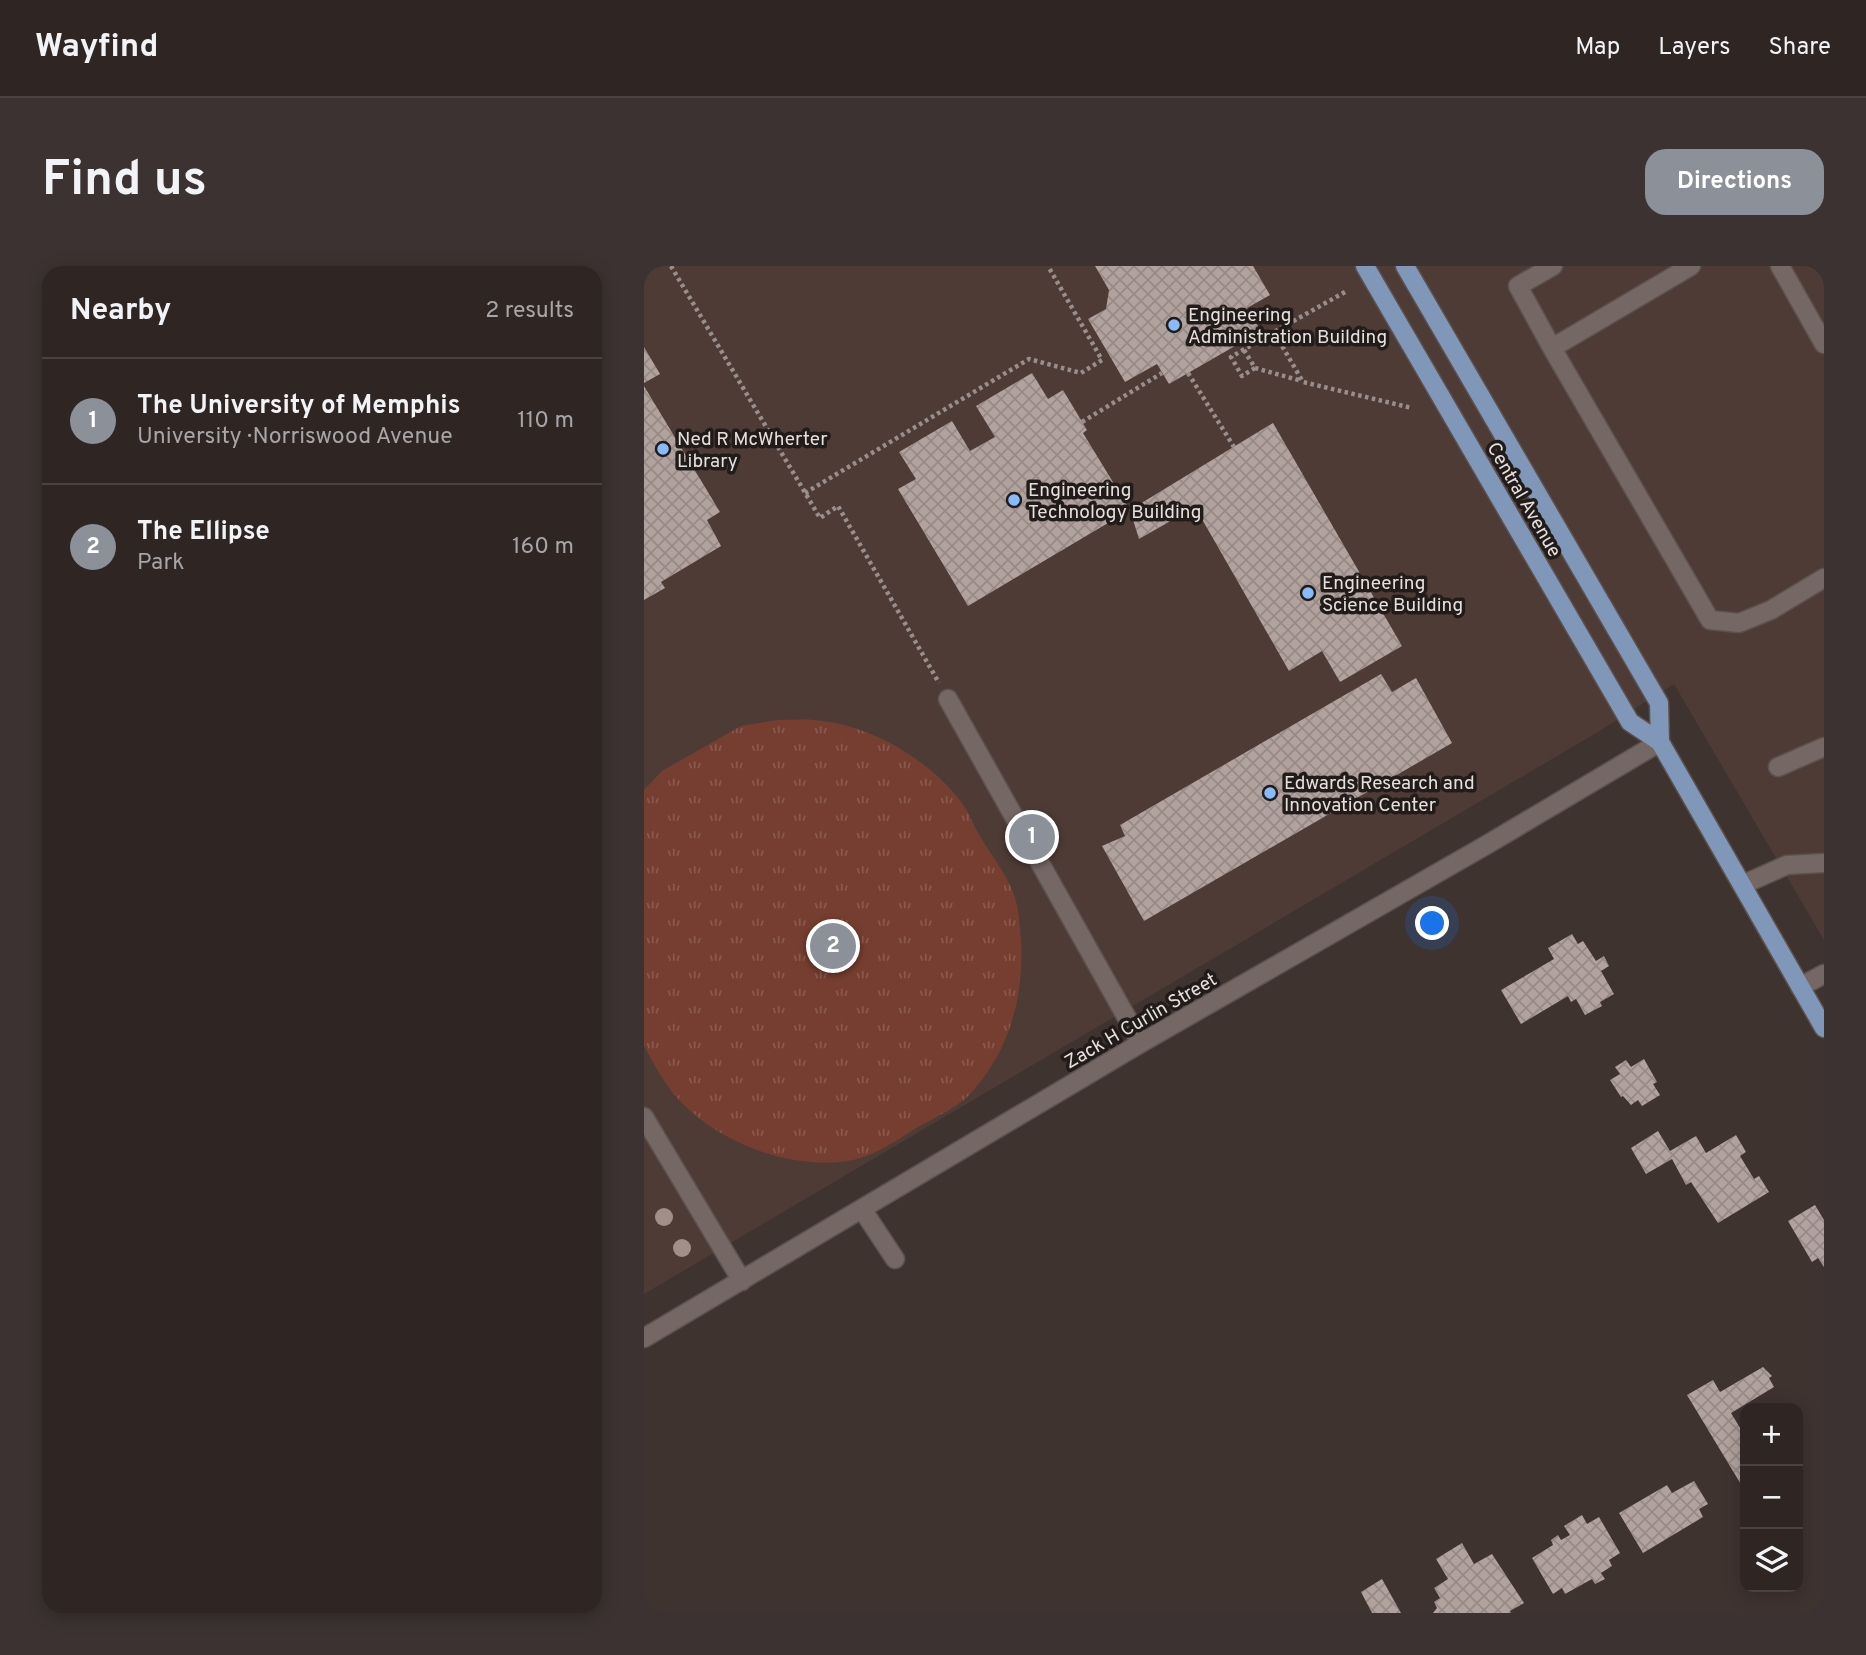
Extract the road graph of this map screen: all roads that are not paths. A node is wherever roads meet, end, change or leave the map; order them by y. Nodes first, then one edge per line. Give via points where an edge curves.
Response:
1 (1366, 266) edge
2 (1405, 266) edge
3 (1553, 266) edge
4 (1691, 266) edge
5 (1780, 266) edge
6 (1824, 344) edge
7 (1552, 348) junction
8 (1824, 578) edge
9 (948, 699) road end
10 (1660, 742) junction
11 (1824, 747) edge
12 (1778, 766) dead end
13 (1824, 863) edge
14 (1742, 886) junction
15 (1824, 974) edge
16 (1800, 987) junction
17 (1824, 1028) edge
18 (1141, 1043) junction
19 (644, 1117) edge
20 (862, 1209) junction
21 (895, 1259) dead end
22 (742, 1281) junction
23 (644, 1338) edge

1 - 10 main road, Central Avenue via 1630,722
2 - 10 main road, Central Avenue via 1659,703
3 - 7 street via 1518,286
4 - 7 street
5 - 6 street
7 - 8 street via 1710,620 1739,623
9 - 18 street
10 - 14 main road, Central Avenue
10 - 18 street, Zack H Curlin Street
11 - 12 street
13 - 14 street via 1787,865
14 - 16 main road, Central Avenue
15 - 16 street
16 - 17 main road, Central Avenue
18 - 20 street, Zack H Curlin Street
19 - 22 street
20 - 21 street
20 - 22 street, Zack H Curlin Street
22 - 23 street, Zack H Curlin Street

